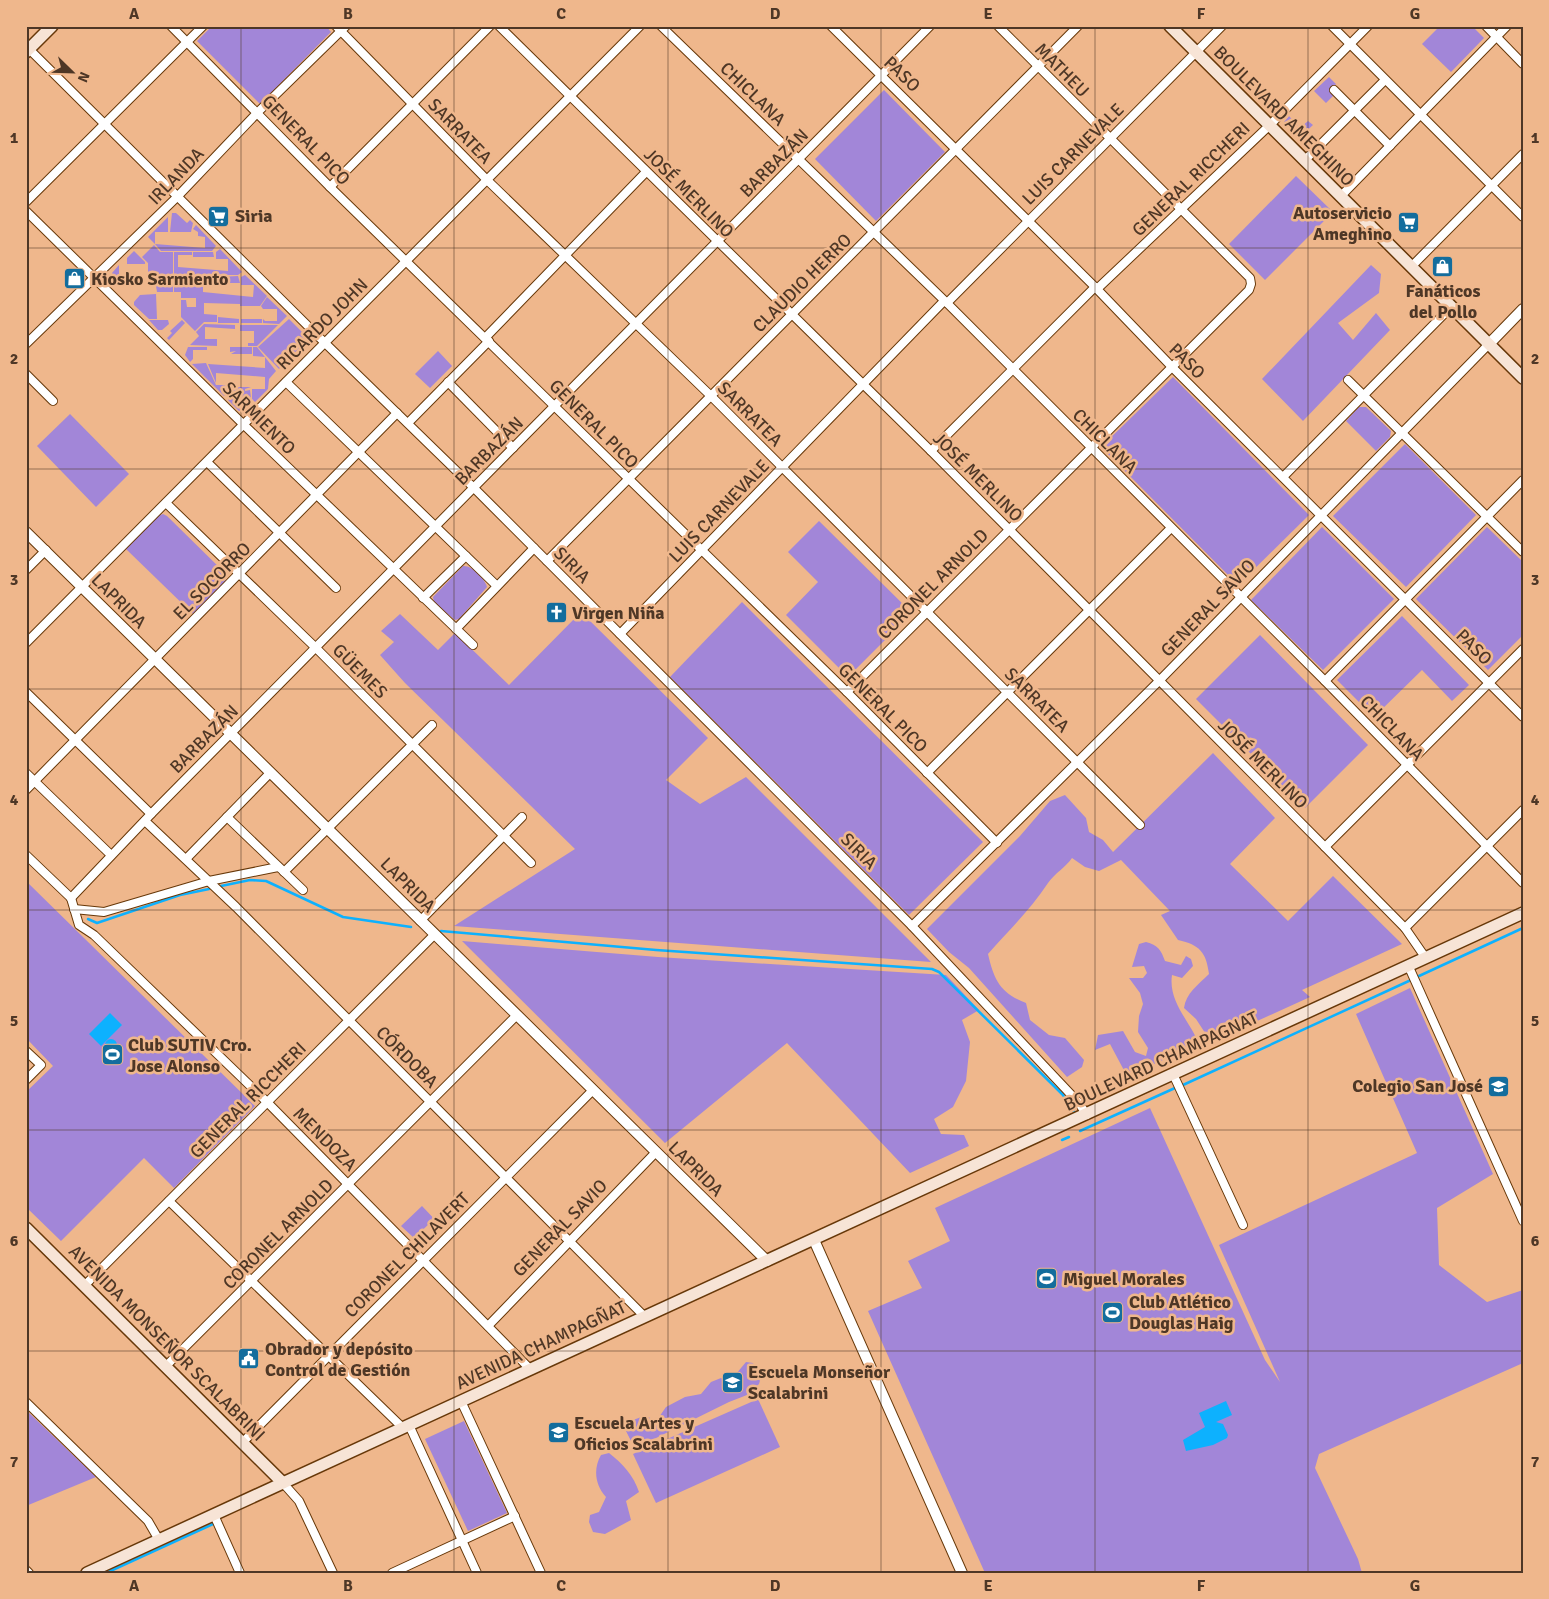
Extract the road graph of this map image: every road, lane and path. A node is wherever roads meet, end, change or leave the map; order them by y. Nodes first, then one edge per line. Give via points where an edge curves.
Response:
1 (52, 26) edge
2 (171, 26) edge
3 (203, 26) edge
4 (490, 26) edge
5 (500, 26) edge
6 (640, 26) edge
7 (661, 26) edge
8 (831, 26) edge
9 (930, 26) edge
10 (998, 26) edge
11 (1078, 26) edge
12 (1170, 26) edge
13 (1222, 26) edge
14 (1332, 26) edge
15 (1368, 26) edge
16 (1486, 26) edge
17 (1507, 26) edge
18 (341, 28) edge
19 (1496, 37) junction
20 (187, 42) junction
21 (1350, 44) junction
22 (27, 49) edge
23 (1196, 52) junction
24 (1523, 64) edge
25 (1038, 66) junction
26 (882, 76) junction
27 (1385, 80) junction
28 (1334, 90) dead end
29 (570, 96) junction
30 (413, 105) junction
31 (1355, 111) junction
32 (258, 112) junction
33 (1422, 114) junction
34 (104, 125) junction
35 (1270, 125) junction
36 (1109, 139) junction
37 (1390, 146) junction
38 (956, 148) junction
39 (1523, 154) edge
40 (799, 159) junction
41 (1304, 161) junction
42 (646, 172) junction
43 (487, 180) junction
44 (1492, 185) junction
45 (330, 187) junction
46 (177, 197) junction
47 (1340, 197) junction
48 (26, 202) edge
49 (26, 210) edge
50 (1180, 210) junction
51 (1523, 217) edge
52 (1028, 220) junction
53 (874, 231) junction
54 (717, 242) junction
55 (564, 254) junction
56 (406, 261) junction
57 (1411, 267) junction
58 (96, 278) junction
59 (1252, 284) joint
60 (1096, 288) junction
61 (945, 302) junction
62 (1451, 307) junction
63 (1523, 309) edge
64 (791, 315) junction
65 (638, 324) junction
66 (487, 339) junction
67 (325, 343) junction
68 (26, 344) edge
69 (1488, 344) junction
70 (1172, 368) junction
71 (1012, 369) junction
72 (26, 374) edge
73 (1523, 378) edge
74 (1348, 380) dead end
75 (286, 382) junction
76 (448, 382) junction
77 (862, 384) junction
78 (1364, 395) junction
79 (711, 396) junction
80 (53, 401) dead end
81 (555, 406) junction
82 (397, 413) junction
83 (408, 423) junction
84 (244, 425) junction
85 (1402, 433) junction
86 (513, 448) junction
87 (1090, 448) junction
88 (360, 452) junction
89 (931, 452) junction
90 (207, 462) junction
91 (782, 467) junction
92 (1283, 477) junction
93 (627, 480) junction
94 (1523, 480) edge
95 (474, 488) junction
96 (317, 496) junction
97 (166, 503) junction
98 (1322, 516) junction
99 (1487, 516) junction
100 (437, 527) junction
101 (1170, 528) junction
102 (1008, 529) junction
103 (26, 532) edge
104 (280, 533) junction
105 (534, 548) junction
106 (46, 550) junction
107 (701, 550) junction
108 (1523, 552) edge
109 (466, 556) junction
110 (547, 560) junction
111 (26, 570) edge
112 (394, 570) junction
113 (239, 575) junction
114 (497, 586) junction
115 (82, 587) junction
116 (336, 588) dead end
117 (1241, 597) junction
118 (424, 598) junction
119 (1405, 598) junction
120 (1089, 610) junction
121 (927, 611) junction
122 (456, 629) junction
123 (620, 634) junction
124 (26, 643) edge
125 (473, 645) dead end
126 (316, 648) junction
127 (1523, 649) edge
128 (155, 659) junction
129 (1159, 681) junction
130 (1325, 681) junction
131 (1489, 683) junction
132 (26, 692) edge
133 (847, 692) junction
134 (1008, 692) junction
135 (1523, 717) edge
136 (432, 725) dead end
137 (230, 734) junction
138 (75, 740) junction
139 (413, 744) junction
140 (1077, 762) junction
141 (1408, 765) junction
142 (26, 773) edge
143 (270, 773) junction
144 (927, 773) junction
145 (35, 781) junction
146 (26, 790) edge
147 (1523, 810) edge
148 (151, 814) junction
149 (227, 817) junction
150 (522, 817) dead end
151 (145, 820) junction
152 (1140, 825) dead end
153 (328, 828) junction
154 (504, 836) junction
155 (997, 843) junction
156 (1486, 846) junction
157 (1325, 847) junction
158 (26, 855) edge
159 (111, 855) junction
160 (186, 860) junction
161 (530, 863) dead end
162 (281, 869) junction
163 (209, 881) junction
164 (1523, 884) edge
165 (303, 890) dead end
166 (71, 898) junction
167 (74, 909) junction
168 (1523, 913) edge
169 (420, 921) junction
170 (912, 926) junction
171 (1405, 928) junction
172 (434, 935) junction
173 (1425, 957) junction
174 (1408, 965) junction
175 (517, 1015) junction
176 (348, 1020) junction
177 (26, 1051) edge
178 (1173, 1074) junction
179 (26, 1080) edge
180 (593, 1090) junction
181 (267, 1102) junction
182 (431, 1102) junction
183 (1087, 1115) junction
184 (656, 1152) junction
185 (507, 1178) junction
186 (349, 1184) junction
187 (169, 1200) junction
188 (1523, 1220) edge
189 (1243, 1225) dead end
190 (27, 1230) edge
191 (814, 1240) junction
192 (571, 1241) junction
193 (423, 1261) junction
194 (767, 1261) junction
195 (252, 1281) junction
196 (84, 1286) junction
197 (645, 1316) junction
198 (488, 1326) junction
199 (328, 1354) junction
200 (165, 1367) junction
201 (530, 1369) junction
202 (461, 1401) junction
203 (26, 1402) edge
204 (406, 1427) junction
205 (242, 1443) junction
206 (283, 1483) junction
207 (214, 1515) junction
208 (515, 1516) junction
209 (159, 1540) junction
210 (462, 1540) junction
211 (26, 1570) edge
212 (92, 1572) edge
213 (29, 1573) edge
214 (240, 1573) edge
215 (333, 1573) edge
216 (392, 1573) edge
217 (477, 1573) edge
218 (541, 1573) edge
219 (962, 1573) edge

1 - 22 main road
2 - 20 street, GENERAL PICO
3 - 20 street
4 - 30 street
5 - 29 street, JOSÉ MERLINO
6 - 29 street, RICARDO JOHN
7 - 40 street, CHICLANA
8 - 26 street, PASO
9 - 26 street, BARBAZÁN
10 - 25 street, MATHEU
11 - 25 street, CLAUDIO HERRO
12 - 23 main road, BOULEVARD AMEGHINO
13 - 23 street, LUIS CARNEVALE
14 - 21 street
15 - 21 street, GENERAL RICCHERI
16 - 19 street
17 - 19 street
18 - 30 street, SARRATEA
18 - 32 street, IRLANDA
19 - 24 street
19 - 33 street
20 - 32 street, GENERAL PICO
20 - 34 street
21 - 27 street
21 - 35 street, GENERAL RICCHERI
22 - 34 street, SIRIA
23 - 35 main road, BOULEVARD AMEGHINO
23 - 36 street, LUIS CARNEVALE
25 - 36 street, MATHEU
25 - 38 street, CLAUDIO HERRO
26 - 38 street, PASO
26 - 40 street, BARBAZÁN
27 - 31 street
27 - 33 street
28 - 31 street
29 - 42 street, JOSÉ MERLINO
29 - 43 street, RICARDO JOHN
30 - 43 street, SARRATEA
30 - 45 street
31 - 37 street
31 - 41 street
32 - 45 street, GENERAL PICO
32 - 46 street, IRLANDA
33 - 37 street
33 - 44 street
34 - 46 street, SIRIA
34 - 48 street
35 - 41 main road, BOULEVARD AMEGHINO
35 - 50 street, GENERAL RICCHERI
36 - 50 street, MATHEU
36 - 52 street, LUIS CARNEVALE
37 - 47 street
38 - 52 street, PASO
38 - 53 street, CLAUDIO HERRO
39 - 44 street
40 - 53 street, CHICLANA
40 - 54 street, BARBAZÁN
41 - 47 main road, BOULEVARD AMEGHINO
42 - 54 street, JOSÉ MERLINO
42 - 55 street
43 - 55 street, SARRATEA
43 - 56 street, RICARDO JOHN
44 - 51 street
44 - 57 street
45 - 56 street, GENERAL PICO
46 - 58 street, IRLANDA
46 - 67 street, SIRIA
47 - 57 main road, BOULEVARD AMEGHINO
49 - 58 street, SARMIENTO
50 - 59 street, MATHEU via 1250,278
50 - 60 street, GENERAL RICCHERI
52 - 60 street, PASO
52 - 61 street, LUIS CARNEVALE
53 - 61 street, CHICLANA
53 - 64 street, CLAUDIO HERRO
54 - 64 street, JOSÉ MERLINO
54 - 65 street, BARBAZÁN
55 - 65 street, SARRATEA
55 - 66 street
56 - 66 street, GENERAL PICO
56 - 67 street, RICARDO JOHN
57 - 62 main road, BOULEVARD AMEGHINO
58 - 68 street, IRLANDA
58 - 84 street, SARMIENTO
59 - 70 street, CORONEL ARNOLD
60 - 70 street, PASO
60 - 71 street, GENERAL RICCHERI
61 - 71 street, CHICLANA
61 - 77 street, LUIS CARNEVALE
62 - 69 main road, BOULEVARD AMEGHINO
62 - 78 street
63 - 69 street, GENERAL SAVIO
64 - 77 street, JOSÉ MERLINO
64 - 79 street, CLAUDIO HERRO
65 - 79 street, SARRATEA
65 - 81 street, BARBAZÁN
66 - 76 street
66 - 81 street, GENERAL PICO
67 - 75 street, RICARDO JOHN
67 - 82 street, SIRIA
69 - 73 main road, BOULEVARD AMEGHINO
69 - 85 street, GENERAL SAVIO
70 - 87 street, CORONEL ARNOLD
70 - 92 street, PASO
71 - 87 street, CHICLANA
71 - 89 street, GENERAL RICCHERI
72 - 80 street
74 - 78 street
75 - 84 street, RICARDO JOHN
75 - 88 street
76 - 83 street
76 - 86 street
77 - 89 street, JOSÉ MERLINO
77 - 91 street, LUIS CARNEVALE
78 - 85 street
78 - 92 street
79 - 91 street, SARRATEA
79 - 93 street, CLAUDIO HERRO
81 - 86 street, BARBAZÁN
81 - 93 street, GENERAL PICO
82 - 83 street, SIRIA
82 - 88 street, EL SOCORRO
83 - 95 street, SIRIA
84 - 90 street, RICARDO JOHN
84 - 96 street, SARMIENTO
85 - 98 street, GENERAL SAVIO
85 - 99 street
86 - 95 street, BARBAZÁN
87 - 101 street, CHICLANA
87 - 102 street, CORONEL ARNOLD
88 - 96 street, EL SOCORRO
88 - 100 street
89 - 102 street, JOSÉ MERLINO
90 - 97 street, RICARDO JOHN
90 - 104 street
91 - 107 street, LUIS CARNEVALE
91 - 121 street, SARRATEA
92 - 98 street, PASO
93 - 107 street, GENERAL PICO
93 - 110 street, CLAUDIO HERRO
94 - 99 street
95 - 100 street, BARBAZÁN
95 - 105 street, SIRIA
96 - 104 street, EL SOCORRO
96 - 112 street, SARMIENTO
97 - 113 street, GÜEMES
97 - 115 street, RICARDO JOHN
98 - 117 street, GENERAL SAVIO
98 - 119 street, PASO
99 - 108 street
99 - 119 street
100 - 109 street
100 - 112 street, BARBAZÁN
101 - 117 street, CHICLANA
101 - 120 street
102 - 120 street, JOSÉ MERLINO
102 - 121 street, CORONEL ARNOLD
103 - 106 street, LAPRIDA
104 - 113 street, EL SOCORRO
104 - 116 street
105 - 110 street, SIRIA
105 - 114 street
106 - 111 street
106 - 115 street, LAPRIDA
107 - 123 street, LUIS CARNEVALE
107 - 133 street, GENERAL PICO
109 - 114 street
109 - 118 street
110 - 123 street, SIRIA
112 - 118 street, SARMIENTO
112 - 126 street, BARBAZÁN
113 - 126 street, GÜEMES
113 - 128 street, EL SOCORRO
114 - 122 street
115 - 124 street, RICARDO JOHN
115 - 128 street, LAPRIDA
117 - 129 street, GENERAL SAVIO
117 - 130 street, CHICLANA
118 - 122 street, SARMIENTO
119 - 130 street
119 - 131 street, PASO
120 - 129 street, JOSÉ MERLINO
120 - 134 street
121 - 133 street, CORONEL ARNOLD
121 - 134 street, SARRATEA
122 - 125 street, SARMIENTO
123 - 170 street, SIRIA
126 - 137 street, BARBAZÁN
126 - 139 street, GÜEMES
127 - 131 street
128 - 137 street, LAPRIDA
128 - 138 street, EL SOCORRO
129 - 140 street, GENERAL SAVIO
129 - 157 street, JOSÉ MERLINO
130 - 141 street, CHICLANA
131 - 135 street, PASO
131 - 141 street
132 - 138 street
133 - 144 street, GENERAL PICO
134 - 140 street, SARRATEA
134 - 144 street
136 - 139 street
137 - 143 street, LAPRIDA
137 - 148 street, BARBAZÁN
138 - 145 street, EL SOCORRO
138 - 148 street
139 - 153 street
139 - 154 street, GÜEMES
140 - 152 street, SARRATEA
140 - 155 street, GENERAL SAVIO
141 - 156 street, CHICLANA
141 - 157 street
142 - 145 street
143 - 149 street
143 - 153 street, LAPRIDA
144 - 155 street, GENERAL PICO
145 - 146 street, EL SOCORRO
145 - 159 street
147 - 156 street
148 - 151 street, BARBAZÁN
149 - 160 street
149 - 162 street
150 - 154 street
151 - 159 street, BARBAZÁN
151 - 160 street, CÓRDOBA
153 - 162 street
153 - 169 street, LAPRIDA
154 - 161 street, GÜEMES
154 - 169 street
155 - 170 street, GENERAL SAVIO
156 - 164 street, CHICLANA
156 - 171 street
157 - 171 street, JOSÉ MERLINO
158 - 166 street
159 - 166 street, BARBAZÁN
160 - 163 street, CÓRDOBA
162 - 163 street
162 - 165 street
163 - 167 street via 104,912
163 - 176 street, CÓRDOBA
166 - 167 street, MENDOZA
167 - 181 street, MENDOZA via 79,925 94,935
168 - 173 main road, BOULEVARD CHAMPAGNAT
169 - 172 street, LAPRIDA
170 - 183 street, SIRIA
171 - 173 street, JOSÉ MERLINO
172 - 175 street, LAPRIDA
172 - 176 street, GENERAL RICCHERI
173 - 174 main road, BOULEVARD CHAMPAGNAT
174 - 178 main road, BOULEVARD CHAMPAGNAT
174 - 188 street
175 - 180 street, LAPRIDA
175 - 182 street, CORONEL ARNOLD
176 - 181 street, GENERAL RICCHERI
176 - 182 street, CÓRDOBA
177 - 179 street via 41,1066
178 - 183 main road, BOULEVARD CHAMPAGNAT
178 - 189 street
180 - 184 street, LAPRIDA
180 - 185 street, CORONEL CHILAVERT
181 - 186 street, MENDOZA
181 - 187 street, GENERAL RICCHERI
182 - 185 street, CÓRDOBA
182 - 186 street, CORONEL ARNOLD
183 - 191 main road, BOULEVARD CHAMPAGNAT
184 - 192 street, GENERAL SAVIO
184 - 194 street, LAPRIDA
185 - 192 street, CÓRDOBA
185 - 193 street, CORONEL CHILAVERT
186 - 193 street, MENDOZA
186 - 195 street, CORONEL ARNOLD
187 - 195 street
187 - 196 street, GENERAL RICCHERI
190 - 196 main road, AVENIDA MONSEÑOR SCALABRINI
191 - 194 main road, AVENIDA CHAMPAGÑAT
191 - 219 street
192 - 197 street, CÓRDOBA
192 - 198 street, GENERAL SAVIO
193 - 198 street, MENDOZA
193 - 199 street, CORONEL CHILAVERT
194 - 197 main road, AVENIDA CHAMPAGÑAT
195 - 199 street
195 - 200 street, CORONEL ARNOLD
196 - 200 main road, AVENIDA MONSEÑOR SCALABRINI
197 - 201 main road, AVENIDA CHAMPAGÑAT
198 - 201 street, MENDOZA
199 - 204 street
199 - 205 street, CORONEL CHILAVERT
200 - 205 main road, AVENIDA MONSEÑOR SCALABRINI
201 - 202 main road, AVENIDA CHAMPAGÑAT
202 - 204 main road, AVENIDA CHAMPAGÑAT
202 - 208 street
203 - 209 street via 148,1522
204 - 206 main road, AVENIDA CHAMPAGÑAT
204 - 210 street
205 - 206 main road, AVENIDA MONSEÑOR SCALABRINI
206 - 207 main road, AVENIDA CHAMPAGÑAT
206 - 215 street via 299,1501
207 - 209 main road, AVENIDA CHAMPAGÑAT
207 - 214 street
208 - 210 street
208 - 218 street
209 - 212 main road, AVENIDA CHAMPAGÑAT
210 - 216 street
210 - 217 street
211 - 213 street

